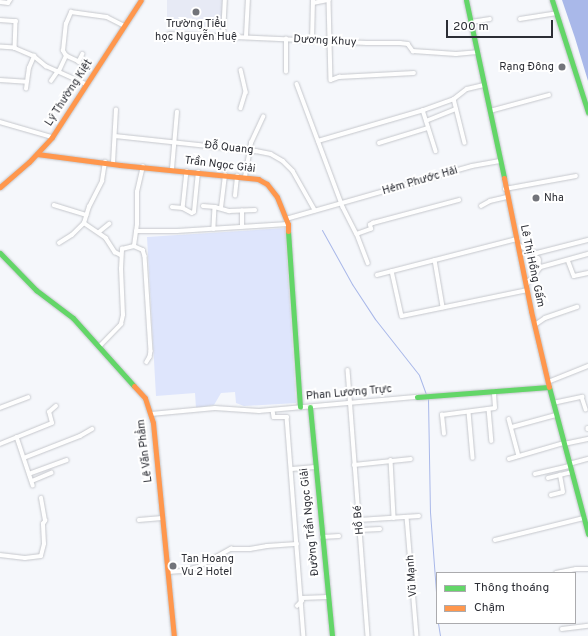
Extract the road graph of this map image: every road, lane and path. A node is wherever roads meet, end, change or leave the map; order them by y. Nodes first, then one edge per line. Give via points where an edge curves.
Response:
1 (10, 0) edge
2 (141, 0) edge
3 (225, 0) edge
4 (248, 0) edge
5 (329, 0) edge
6 (466, 0) edge
7 (552, 0) edge
8 (313, 1) edge
9 (0, 2) edge
10 (557, 13) junction
11 (490, 19) dead end
12 (520, 19) dead end
13 (0, 20) edge
14 (471, 22) junction
15 (124, 26) junction
16 (169, 34) dead end
17 (223, 35) junction
18 (246, 36) junction
19 (286, 39) junction
20 (312, 41) junction
21 (330, 41) junction
22 (0, 47) edge
23 (15, 48) junction
24 (477, 52) junction
25 (83, 54) dead end
26 (34, 56) junction
27 (66, 56) junction
28 (241, 70) dead end
29 (58, 71) junction
30 (286, 72) dead end
31 (414, 73) dead end
32 (0, 80) edge
33 (51, 81) dead end
34 (26, 82) junction
35 (86, 84) junction
36 (297, 84) dead end
37 (484, 85) junction
38 (26, 89) dead end
39 (549, 95) dead end
40 (454, 99) junction
41 (242, 108) dead end
42 (456, 109) junction
43 (116, 110) dead end
44 (423, 110) junction
45 (490, 111) junction
46 (177, 112) dead end
47 (588, 112) edge
48 (263, 117) dead end
49 (426, 121) junction
50 (0, 122) edge
51 (428, 128) junction
52 (115, 136) junction
53 (52, 137) junction
54 (318, 141) junction
55 (175, 142) junction
56 (379, 143) dead end
57 (465, 143) dead end
58 (248, 150) junction
59 (436, 151) dead end
60 (37, 154) junction
61 (500, 161) junction
62 (105, 162) junction
63 (113, 163) junction
64 (143, 167) junction
65 (172, 169) junction
66 (187, 171) junction
67 (198, 172) junction
68 (225, 175) junction
69 (236, 176) junction
70 (576, 176) dead end
71 (245, 177) junction
72 (0, 187) edge
73 (506, 188) junction
74 (235, 196) dead end
75 (507, 197) junction
76 (459, 200) dead end
77 (341, 203) junction
78 (54, 205) dead end
79 (203, 206) dead end
80 (482, 206) dead end
81 (172, 207) dead end
82 (215, 207) junction
83 (183, 208) junction
84 (221, 208) junction
85 (242, 210) junction
86 (256, 210) dead end
87 (315, 210) junction
88 (87, 215) junction
89 (287, 221) junction
90 (84, 223) junction
91 (109, 224) dead end
92 (242, 227) junction
93 (214, 229) junction
94 (99, 232) junction
95 (136, 232) junction
96 (357, 234) junction
97 (588, 240) edge
98 (517, 242) junction
99 (59, 243) dead end
100 (134, 246) junction
101 (544, 252) junction
102 (537, 253) junction
103 (0, 254) edge
104 (588, 254) edge
105 (121, 255) junction
106 (435, 260) junction
107 (540, 260) junction
108 (568, 260) junction
109 (368, 263) dead end
110 (535, 263) junction
111 (523, 265) junction
112 (547, 266) junction
113 (392, 271) junction
114 (588, 273) edge
115 (377, 275) dead end
116 (527, 287) junction
117 (443, 307) junction
118 (577, 308) dead end
119 (535, 325) junction
120 (99, 347) junction
121 (147, 362) dead end
122 (588, 366) edge
123 (348, 370) dead end
124 (548, 384) junction
125 (494, 392) junction
126 (28, 397) dead end
127 (417, 397) joint
128 (350, 403) junction
129 (553, 403) junction
130 (56, 406) dead end
131 (310, 406) junction
132 (300, 407) junction
133 (0, 408) edge
134 (586, 408) dead end
135 (489, 409) junction
136 (273, 410) junction
137 (469, 412) junction
138 (151, 414) junction
139 (556, 415) junction
140 (509, 418) dead end
141 (512, 427) junction
142 (92, 428) dead end
143 (444, 434) dead end
144 (17, 437) junction
145 (588, 438) edge
146 (492, 441) dead end
147 (0, 444) edge
148 (564, 444) junction
149 (519, 456) junction
150 (24, 458) junction
151 (473, 458) dead end
152 (411, 459) dead end
153 (509, 459) dead end
154 (588, 459) edge
155 (67, 460) dead end
156 (391, 460) junction
157 (354, 465) junction
158 (570, 465) junction
159 (315, 467) junction
160 (292, 469) junction
161 (572, 472) junction
162 (50, 473) dead end
163 (29, 474) junction
164 (535, 474) dead end
165 (560, 475) junction
166 (548, 478) dead end
167 (551, 495) dead end
168 (41, 498) dead end
169 (419, 516) dead end
170 (407, 517) junction
171 (162, 518) junction
172 (394, 518) junction
173 (139, 520) dead end
174 (359, 520) junction
175 (586, 521) edge
176 (380, 529) dead end
177 (360, 530) junction
178 (588, 534) edge
179 (339, 536) dead end
180 (322, 537) junction
181 (495, 540) dead end
182 (297, 544) junction
183 (0, 555) edge
184 (588, 569) edge
185 (168, 572) junction
186 (561, 572) edge
187 (328, 597) junction
188 (302, 600) junction
189 (298, 606) dead end
190 (588, 626) edge
191 (562, 629) dead end
192 (174, 636) edge
193 (304, 636) edge
194 (332, 636) edge
195 (368, 636) edge
196 (417, 636) edge

1 - 9 street via 8,3
2 - 15 street, Lý Thường Kiệt
3 - 17 street
4 - 18 street
5 - 8 street
5 - 21 street
6 - 14 street, Lê Thị Hồng Gấm
7 - 10 street
8 - 20 street
10 - 12 street
10 - 47 street
11 - 14 street
13 - 23 street via 16,21
14 - 24 street, Lê Thị Hồng Gấm
15 - 27 street via 107,17 71,12 62,47
15 - 35 street, Lý Thường Kiệt
16 - 17 street, Dương Khuy
17 - 18 street, Dương Khuy
18 - 19 street, Dương Khuy
19 - 20 street, Dương Khuy
19 - 30 street
20 - 21 street, Dương Khuy
21 - 24 street, Dương Khuy via 406,43 413,51 456,54
21 - 31 street via 331,80 339,77
22 - 23 street
23 - 26 street
24 - 37 street, Lê Thị Hồng Gấm
25 - 27 street via 79,62
26 - 29 street via 46,66
26 - 34 street
27 - 29 street
28 - 41 street via 246,92
29 - 33 street
29 - 35 street
32 - 34 street
34 - 38 street
35 - 53 street, Lý Thường Kiệt
36 - 54 street
37 - 40 street via 467,89
37 - 45 street, Lê Thị Hồng Gấm
39 - 45 street
40 - 42 street
40 - 44 street
42 - 49 street
42 - 57 street
43 - 52 street
44 - 49 street
44 - 54 street
45 - 61 street, Lê Thị Hồng Gấm
46 - 55 street
48 - 58 street
49 - 51 street
50 - 53 street
51 - 56 street
51 - 59 street
52 - 55 street, Đỗ Quang
52 - 63 street
53 - 60 street, Lý Thường Kiệt
54 - 77 street
55 - 58 street, Đỗ Quang
55 - 65 street
58 - 71 street
58 - 87 street, Đỗ Quang via 271,154 288,165
60 - 62 street, Trần Ngọc Giải
60 - 72 street, Lý Thường Kiệt
61 - 73 street, Lê Thị Hồng Gấm
61 - 77 street, Hẻm Phước Hải via 472,166
62 - 63 street, Trần Ngọc Giải
62 - 88 street via 102,181
63 - 64 street, Trần Ngọc Giải
64 - 65 street, Trần Ngọc Giải
64 - 95 street via 137,192
65 - 66 street, Trần Ngọc Giải
66 - 67 street, Trần Ngọc Giải
66 - 83 street
67 - 68 street, Trần Ngọc Giải
67 - 83 street via 194,212
68 - 69 street, Trần Ngọc Giải
68 - 84 street
69 - 71 street, Trần Ngọc Giải
69 - 74 street
70 - 73 street
71 - 89 street, Trần Ngọc Giải via 263,181 271,188
73 - 75 street, Lê Thị Hồng Gấm
75 - 80 street
75 - 98 street, Lê Thị Hồng Gấm
76 - 96 street via 373,223 370,230
77 - 87 street, Hẻm Phước Hải
77 - 96 street
78 - 88 street
79 - 82 street
81 - 83 street
82 - 84 street
82 - 93 street
84 - 85 street
85 - 86 street
85 - 92 street
87 - 89 street, Hẻm Phước Hải
88 - 90 street
89 - 92 street, Hẻm Phước Hải
89 - 132 street, Trần Ngọc Giải
90 - 94 street
90 - 99 street
91 - 94 street
92 - 93 street, Hẻm Phước Hải
93 - 95 street, Hẻm Phước Hải
94 - 105 street via 115,252
95 - 100 street
96 - 109 street
97 - 101 street
98 - 102 street via 531,252
98 - 106 street
98 - 111 street, Lê Thị Hồng Gấm
100 - 105 street via 123,248
100 - 121 street via 143,250 145,256 151,351
101 - 102 street
101 - 107 street
102 - 110 street
103 - 120 street, Lê Văn Phẩm via 36,290 73,318
104 - 108 street
105 - 120 street via 122,320 119,327
106 - 113 street
106 - 117 street
107 - 110 street
107 - 110 street
107 - 112 street
108 - 112 street
108 - 114 street via 574,276
110 - 111 street
110 - 112 street
110 - 116 street
111 - 116 street, Lê Thị Hồng Gấm
113 - 115 street
113 - 117 street via 402,316
116 - 117 street
116 - 119 street, Lê Thị Hồng Gấm
118 - 119 street via 545,318
119 - 124 street, Lê Thị Hồng Gấm
120 - 138 street, Lê Văn Phẩm via 145,398
122 - 124 street
123 - 128 street, Hồ Bé
124 - 125 street, Phan Lương Trực
124 - 129 street, Lê Thị Hồng Gấm
125 - 127 street, Phan Lương Trực
125 - 135 street via 496,408
126 - 133 street
127 - 128 street, Phan Lương Trực
128 - 131 street, Phan Lương Trực
128 - 157 street, Hồ Bé
129 - 134 street via 582,397
129 - 139 street, Lê Thị Hồng Gấm
130 - 144 street via 49,413 52,423
131 - 132 street, Phan Lương Trực
131 - 159 street, Đường Trần Ngọc Giải
132 - 136 street, Phan Lương Trực
135 - 137 street
135 - 146 street
136 - 138 street, Phan Lương Trực via 215,408
136 - 160 street via 274,417 287,417
137 - 143 street via 442,415
137 - 151 street
138 - 171 street, Lê Văn Phẩm
139 - 141 street
139 - 148 street, Lê Thị Hồng Gấm
140 - 141 street
141 - 149 street
142 - 150 street via 80,436
144 - 147 street
144 - 150 street
145 - 148 street
148 - 149 street
148 - 158 street, Lê Thị Hồng Gấm
149 - 153 street
150 - 163 street
152 - 156 street
154 - 158 street
155 - 163 street
156 - 157 street
156 - 172 street
157 - 174 street, Hồ Bé
158 - 161 street, Lê Thị Hồng Gấm
158 - 164 street
159 - 160 street
159 - 180 street, Đường Trần Ngọc Giải
160 - 182 street
161 - 165 street
161 - 175 street, Lê Thị Hồng Gấm
162 - 163 street via 32,483
165 - 166 street
165 - 167 street via 563,492
168 - 183 street via 45,521 44,544 40,556 25,558
169 - 170 street
170 - 172 street
170 - 196 street, Vũ Mạnh
171 - 173 street
171 - 185 street, Lê Văn Phẩm
172 - 174 street
174 - 177 street, Hồ Bé
175 - 178 street, Lê Thị Hồng Gấm
175 - 181 street
176 - 177 street
177 - 195 street, Hồ Bé
179 - 180 street
180 - 187 street, Đường Trần Ngọc Giải
182 - 185 street via 231,549 198,566
182 - 188 street
184 - 186 street
185 - 192 street, Lê Văn Phẩm
187 - 188 street
187 - 194 street, Đường Trần Ngọc Giải
188 - 189 street
188 - 193 street
190 - 191 street

